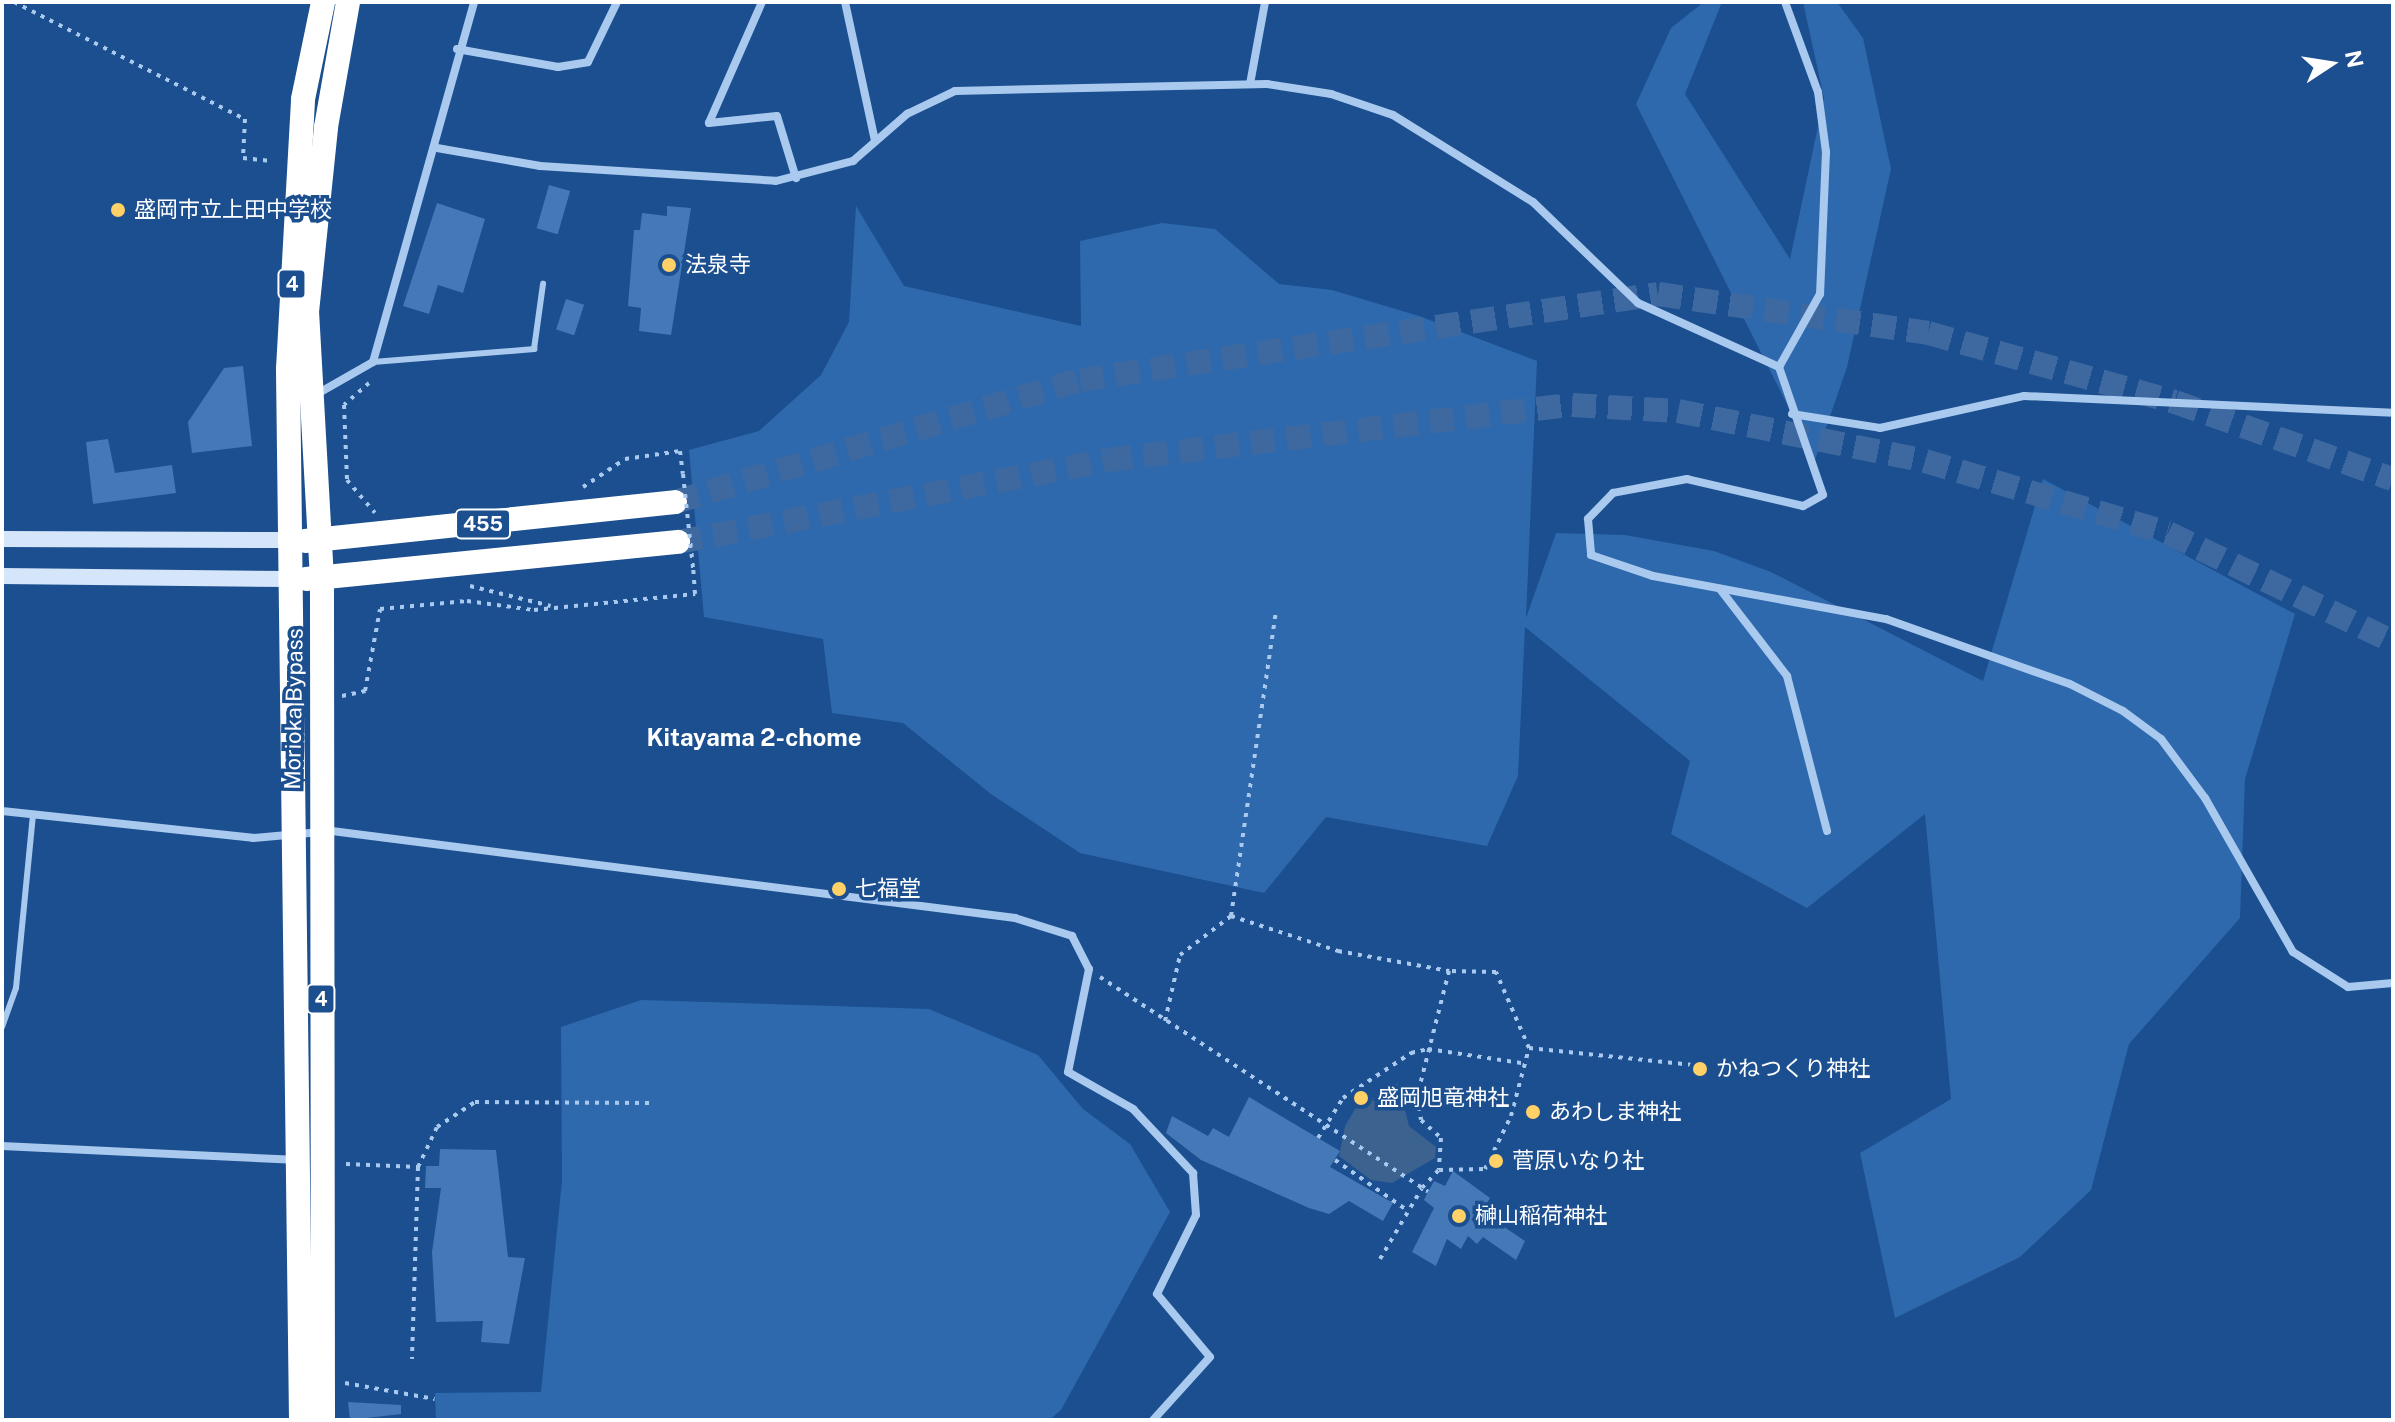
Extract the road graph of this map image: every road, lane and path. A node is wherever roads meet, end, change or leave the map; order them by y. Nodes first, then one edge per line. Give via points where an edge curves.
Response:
1 (14, 2) edge
2 (323, 2) edge
3 (348, 2) edge
4 (474, 2) edge
5 (617, 2) edge
6 (762, 2) edge
7 (1265, 2) edge
8 (1785, 2) edge
9 (847, 5) edge
10 (457, 49) junction
11 (1250, 84) junction
12 (875, 141) junction
13 (437, 148) junction
14 (272, 161) dead end
15 (796, 178) junction
16 (543, 284) dead end
17 (373, 362) junction
18 (1779, 367) junction
19 (361, 390) dead end
20 (310, 397) junction
21 (2393, 413) edge
22 (1792, 414) junction
23 (570, 490) dead end
24 (675, 502) tunnel mouth
25 (393, 515) dead end
26 (2, 539) edge
27 (290, 540) junction
28 (320, 541) junction
29 (678, 542) tunnel mouth
30 (2, 576) edge
31 (289, 579) junction
32 (322, 579) junction
33 (468, 586) dead end
34 (1720, 588) junction
35 (556, 608) junction
36 (1276, 612) dead end
37 (332, 698) dead end
38 (2, 811) edge
39 (33, 814) junction
40 (1827, 831) dead end
41 (319, 832) junction
42 (292, 833) junction
43 (1231, 916) junction
44 (1089, 969) junction
45 (1449, 971) junction
46 (2393, 983) edge
47 (1165, 1021) junction
48 (2, 1027) edge
49 (1529, 1048) junction
50 (1428, 1049) junction
51 (1527, 1064) junction
52 (1693, 1065) dead end
53 (652, 1103) dead end
54 (1324, 1128) junction
55 (1318, 1138) dead end
56 (2, 1146) edge
57 (1335, 1160) dead end
58 (299, 1161) junction
59 (336, 1163) dead end
60 (418, 1167) junction
61 (1439, 1170) junction
62 (1422, 1188) junction
63 (1428, 1192) dead end
64 (1408, 1211) junction
65 (1380, 1259) dead end
66 (412, 1359) dead end
67 (323, 1379) junction
68 (435, 1399) dead end
69 (301, 1420) edge
70 (323, 1420) edge
71 (1153, 1420) edge

1 - 14 path via 245,119 243,158
2 - 27 highway, Morioka Bypass / 4 via 297,164
3 - 20 highway, Morioka Bypass / 4 via 315,231
4 - 10 street
5 - 10 street via 588,62 558,67
6 - 15 street via 709,123 777,116
7 - 11 street
8 - 18 street via 1818,92 1826,152 1820,294
9 - 12 street
10 - 13 street
11 - 12 street via 955,91 907,114
11 - 18 street via 1331,94 1393,115 1533,202 1638,303
12 - 15 street via 829,172
13 - 15 street via 662,178
13 - 17 street
16 - 17 lane via 534,349
17 - 20 street
18 - 22 street
19 - 25 path via 344,405 347,480 378,516
20 - 28 highway, Morioka Bypass / 4
21 - 22 street via 2024,396 1880,428
22 - 34 street via 1822,488 1815,504 1687,479 1613,493 1588,519 1591,555 1607,565
23 - 35 path, bridge via 625,459 680,451 695,594
24 - 28 highway, 455
26 - 27 street
27 - 28 highway, 455
27 - 31 highway, Morioka Bypass / 4
28 - 32 highway, Morioka Bypass / 4
29 - 32 highway, 455
30 - 31 street
31 - 32 highway, 455
31 - 42 highway, Morioka Bypass / 4
32 - 41 highway, Morioka Bypass / 4
33 - 35 path
34 - 40 street via 1787,676
34 - 46 street via 1886,619 2070,684 2123,711 2161,739 2205,798 2293,952 2348,987
35 - 37 path via 467,601 380,609 365,691
36 - 43 path
38 - 39 street
39 - 42 street via 253,838
39 - 48 lane via 16,988
41 - 42 street
41 - 44 street via 1015,918 1072,936
41 - 67 highway, Morioka Bypass / 4
42 - 58 highway, Morioka Bypass / 4
43 - 45 path via 1338,951
43 - 47 path via 1180,955
44 - 47 path
44 - 71 street via 1068,1072 1133,1109 1193,1173 1196,1215 1157,1294 1210,1357
45 - 49 path via 1496,972
45 - 50 path
47 - 54 path
49 - 51 path
49 - 52 path
50 - 51 path
50 - 54 path via 1365,1079
50 - 61 path via 1417,1097 1421,1120 1441,1138
51 - 61 path via 1485,1169
53 - 60 path via 475,1102 437,1127
54 - 55 path
54 - 62 path
56 - 58 street
57 - 64 path
58 - 69 highway, Morioka Bypass / 4
59 - 60 path
60 - 66 path
61 - 62 path
62 - 63 path
62 - 64 path
64 - 65 path
67 - 68 path
67 - 70 highway, Morioka Bypass / 4

